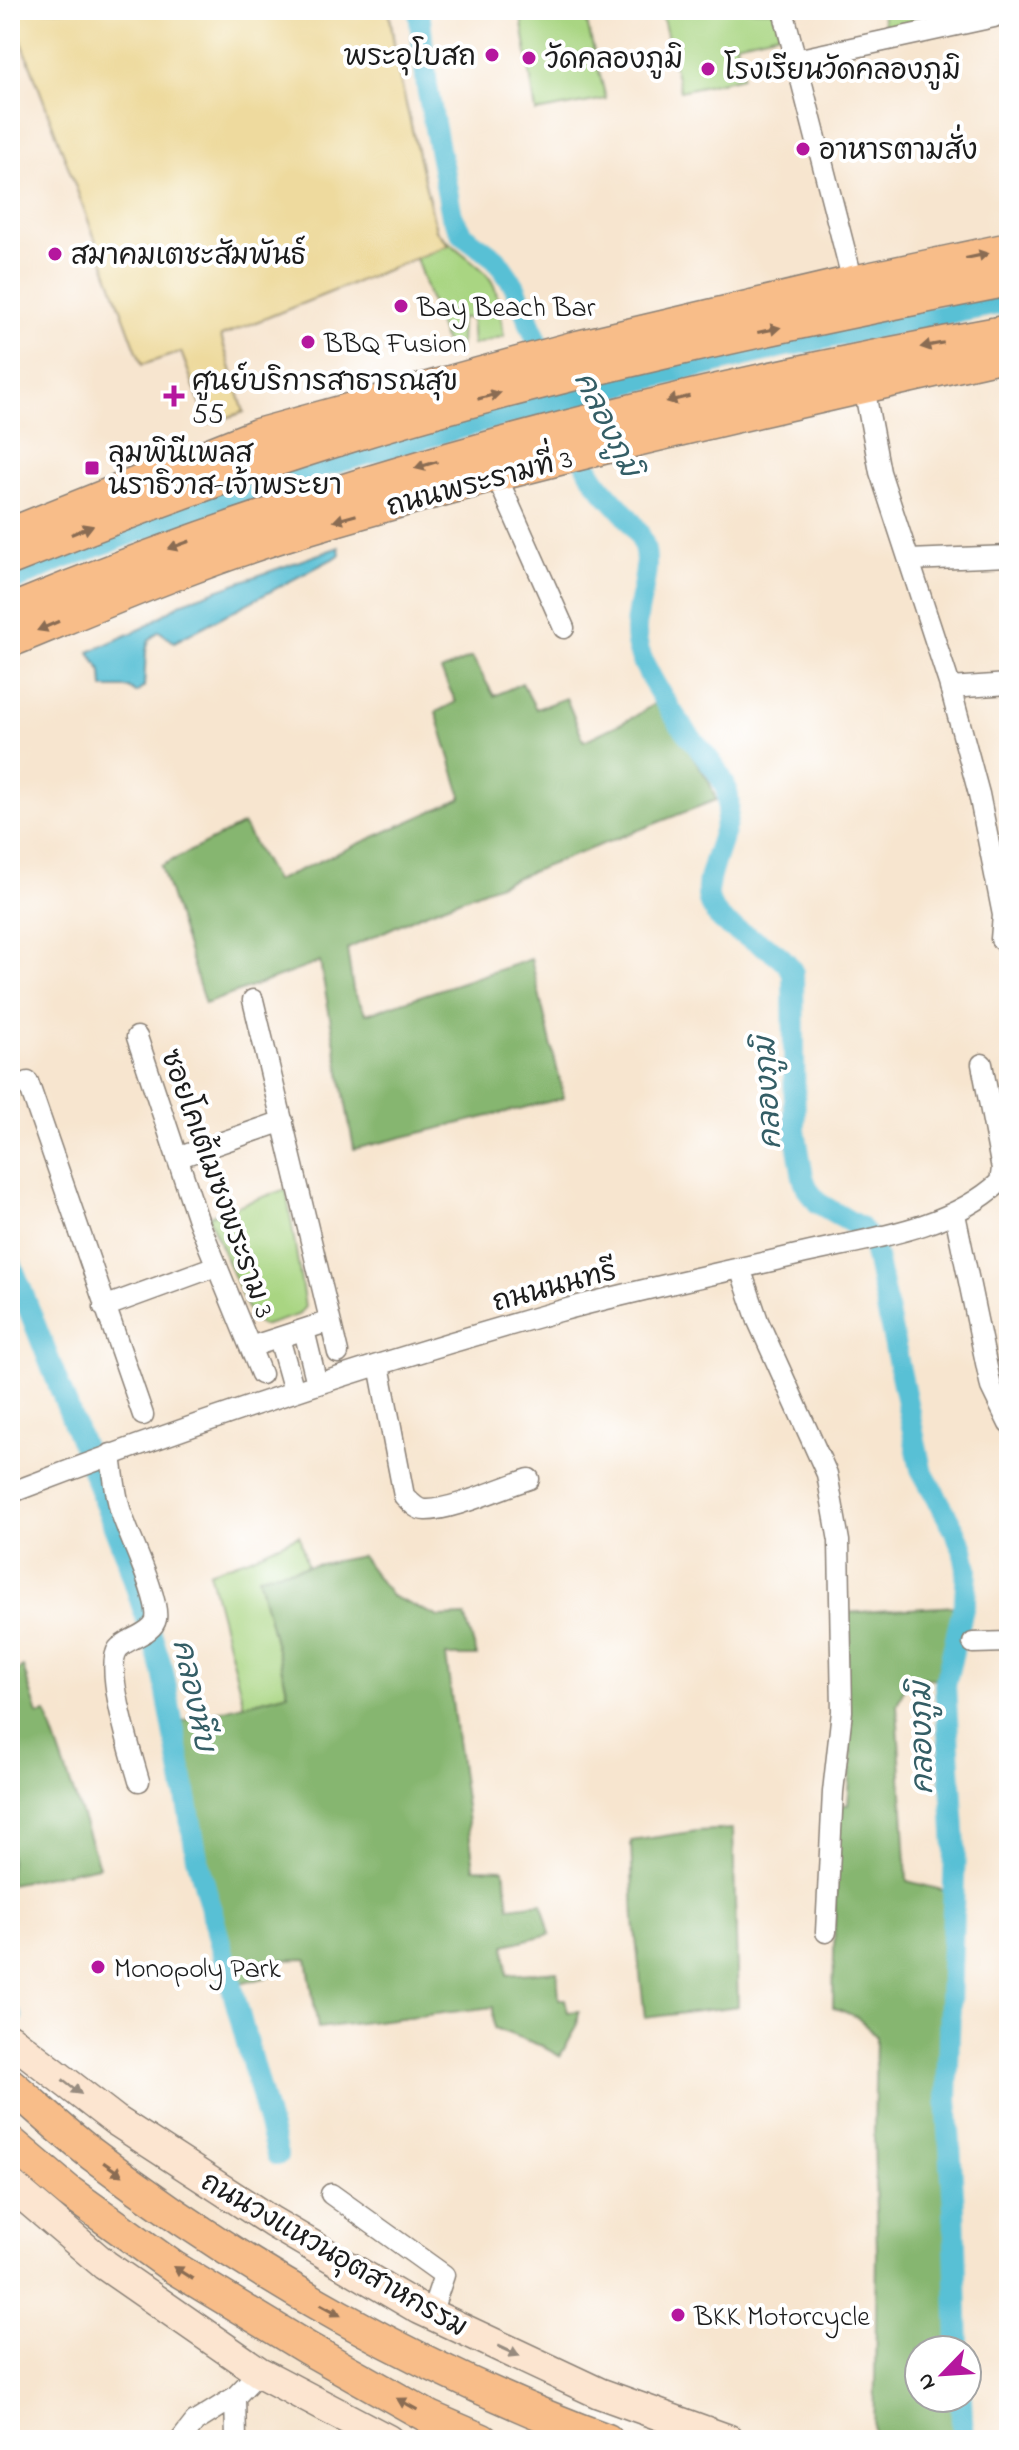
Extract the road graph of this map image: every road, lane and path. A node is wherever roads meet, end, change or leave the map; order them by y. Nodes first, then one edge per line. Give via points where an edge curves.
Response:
1 (783, 10) edge
2 (994, 17) dead end
3 (796, 60) junction
4 (1009, 249) edge
5 (1009, 280) edge
6 (853, 282) junction
7 (1009, 331) edge
8 (1009, 354) edge
9 (864, 387) junction
10 (496, 475) junction
11 (10, 534) edge
12 (1009, 556) edge
13 (10, 559) edge
14 (909, 560) junction
15 (10, 611) edge
16 (564, 628) dead end
17 (10, 641) edge
18 (1009, 684) edge
19 (950, 688) junction
20 (1001, 939) dead end
21 (253, 1000) dead end
22 (137, 1037) dead end
23 (982, 1064) dead end
24 (28, 1082) dead end
25 (283, 1121) junction
26 (177, 1158) junction
27 (955, 1214) junction
28 (216, 1266) junction
29 (740, 1268) junction
30 (104, 1307) junction
31 (330, 1321) junction
32 (304, 1330) junction
33 (279, 1338) junction
34 (250, 1347) junction
35 (338, 1353) dead end
36 (379, 1365) junction
37 (261, 1374) dead end
38 (317, 1384) junction
39 (294, 1391) junction
40 (143, 1415) dead end
41 (1009, 1424) edge
42 (105, 1456) junction
43 (529, 1479) dead end
44 (10, 1493) edge
45 (1009, 1642) edge
46 (973, 1643) dead end
47 (139, 1781) dead end
48 (826, 1932) dead end
49 (10, 2039) edge
50 (10, 2084) edge
51 (10, 2142) edge
52 (10, 2184) edge
53 (331, 2194) dead end
54 (431, 2314) junction
55 (259, 2372) junction
56 (235, 2397) junction
57 (181, 2440) edge
58 (236, 2440) edge
59 (388, 2440) edge
60 (482, 2440) edge
61 (607, 2440) edge
62 (729, 2440) edge

1 - 3 street
2 - 3 street
3 - 6 street
6 -> 4 main road
13 -> 5 main road via 326,443 455,405 591,369
6 - 11 main road via 537,357 257,435
7 -> 15 main road, ถนนพระรามที่ 3 via 693,396 431,463 189,541
8 - 9 main road, ถนนพระรามที่ 3
9 - 10 main road, ถนนพระรามที่ 3
9 - 14 street via 880,472
10 - 16 street
10 -> 17 main road, ถนนพระรามที่ 3 via 297,532
12 - 14 street
14 - 19 street
18 - 19 street
19 - 20 street via 989,836 1003,915
21 - 25 street
22 - 26 street, ซอยโคเต้เมซงพระราม 3
23 - 27 street, ถนนนนทรี via 1000,1182
24 - 30 street
25 - 26 street
25 - 31 street
26 - 28 street, ซอยโคเต้เมซงพระราม 3
27 - 29 street, ถนนนนทรี
27 - 41 street via 991,1387
28 - 30 street
28 - 34 street, ซอยโคเต้เมซงพระราม 3
29 - 36 street, ถนนนนทรี via 598,1301
29 - 48 street via 758,1321 827,1474 839,1541 842,1711
30 - 40 street
31 - 32 street, ซอยโคเต้เมซงพระราม 3
31 - 35 street
32 - 33 street, ซอยโคเต้เมซงพระราม 3
32 - 38 street, ซอยโคเต้เมซงพระราม 3
33 - 34 street, ซอยโคเต้เมซงพระราม 3
33 - 39 street, ซอยโคเต้เมซงพระราม 3
34 - 37 street, ซอยโคเต้เมซงพระราม 3
36 - 38 street, ถนนนนทรี
36 - 43 street via 404,1496 418,1508 446,1506
38 - 39 street, ถนนนนทรี
39 - 42 street, ถนนนนทรี
42 - 44 street, ถนนนนทรี
42 - 47 street via 157,1618 117,1651 113,1662
45 - 46 street
49 -> 54 main road, ถนนวงแหวนอุตสาหกรรม via 137,2135 272,2222
50 -> 61 main road, ถนนวงแหวนอุตสาหกรรม via 91,2154 316,2302 430,2365
60 -> 51 main road via 429,2417 173,2267
52 - 55 main road via 105,2265
53 - 54 street via 444,2275
54 -> 62 main road, ถนนวงแหวนอุตสาหกรรม via 599,2393
55 - 56 street
55 - 59 main road
56 - 57 street via 195,2422
56 - 58 street

